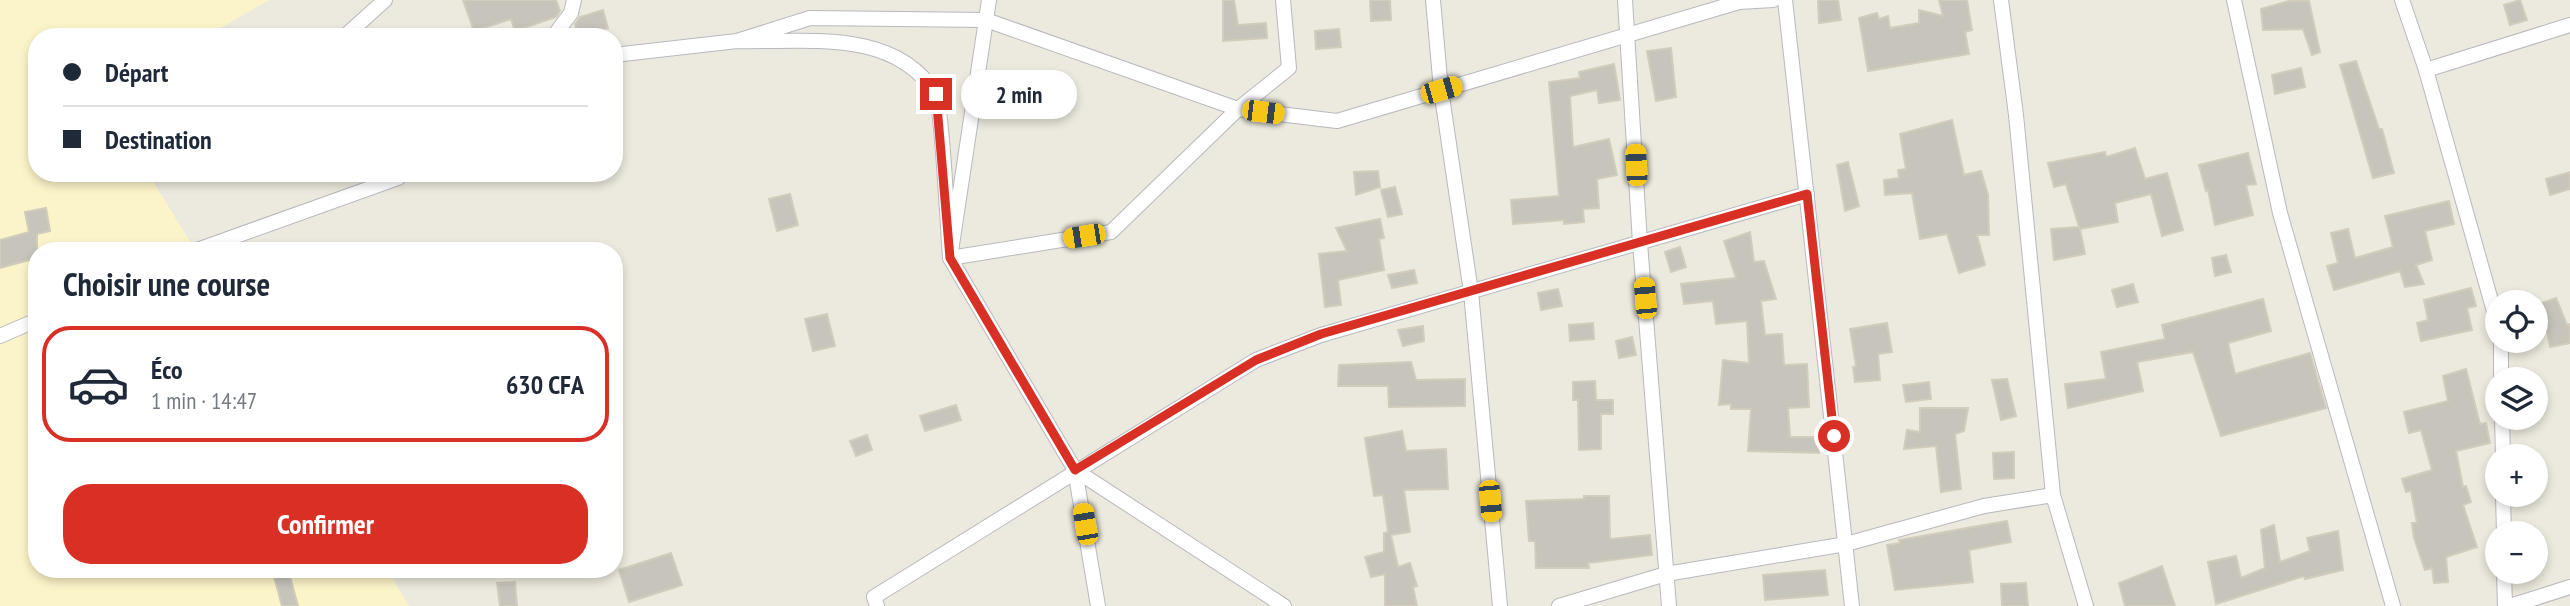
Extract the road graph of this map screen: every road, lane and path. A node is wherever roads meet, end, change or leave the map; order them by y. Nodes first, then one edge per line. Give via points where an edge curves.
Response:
1 (385, 0) edge
2 (575, 0) edge
3 (989, 0) edge
4 (1283, 0) edge
5 (1433, 0) edge
6 (1625, 0) edge
7 (1773, 0) edge
8 (1785, 0) edge
9 (2001, 0) edge
10 (2234, 0) edge
11 (2402, 0) edge
12 (986, 20) junction
13 (354, 28) edge
14 (560, 28) edge
15 (2569, 28) edge
16 (1629, 35) junction
17 (737, 41) junction
18 (623, 54) edge
19 (2426, 70) junction
20 (1441, 90) junction
21 (1238, 109) junction
22 (379, 182) edge
23 (1807, 194) junction
24 (218, 242) edge
25 (1640, 243) junction
26 (950, 258) junction
27 (2488, 290) edge
28 (1471, 292) junction
29 (28, 324) edge
30 (1, 337) edge
31 (1075, 470) junction
32 (2053, 495) junction
33 (1846, 544) junction
34 (1666, 574) junction
35 (2505, 584) edge
36 (2570, 587) edge
37 (874, 603) edge
38 (1098, 606) edge
39 (1284, 606) edge
40 (1500, 606) edge
41 (1559, 606) edge
42 (1670, 606) edge
43 (1852, 606) edge
44 (2086, 606) edge
45 (2393, 606) edge
46 (2507, 606) edge

1 - 13 street
2 - 14 street
3 - 12 street
4 - 21 street via 1289,68
5 - 20 street
6 - 16 street
7 - 16 street via 1739,2
8 - 23 street
9 - 32 street
10 - 45 street via 2280,213
11 - 19 street
12 - 17 street via 810,18
12 - 21 street
12 - 26 street
15 - 19 street
16 - 20 street
16 - 25 street
17 - 18 street
17 - 26 street via 859,43 904,61 936,94
19 - 27 street
20 - 21 street via 1337,121
20 - 28 street
21 - 26 street via 1111,232
22 - 24 street
23 - 25 street
23 - 33 street
25 - 28 street
25 - 34 street
26 - 31 street
28 - 31 street via 1321,334 1256,360
28 - 40 street
29 - 30 street
31 - 37 street
31 - 38 street
31 - 39 street
32 - 33 street via 1984,506
32 - 44 street
33 - 34 street
33 - 43 street
34 - 41 street
34 - 42 street
35 - 46 street
36 - 46 street

